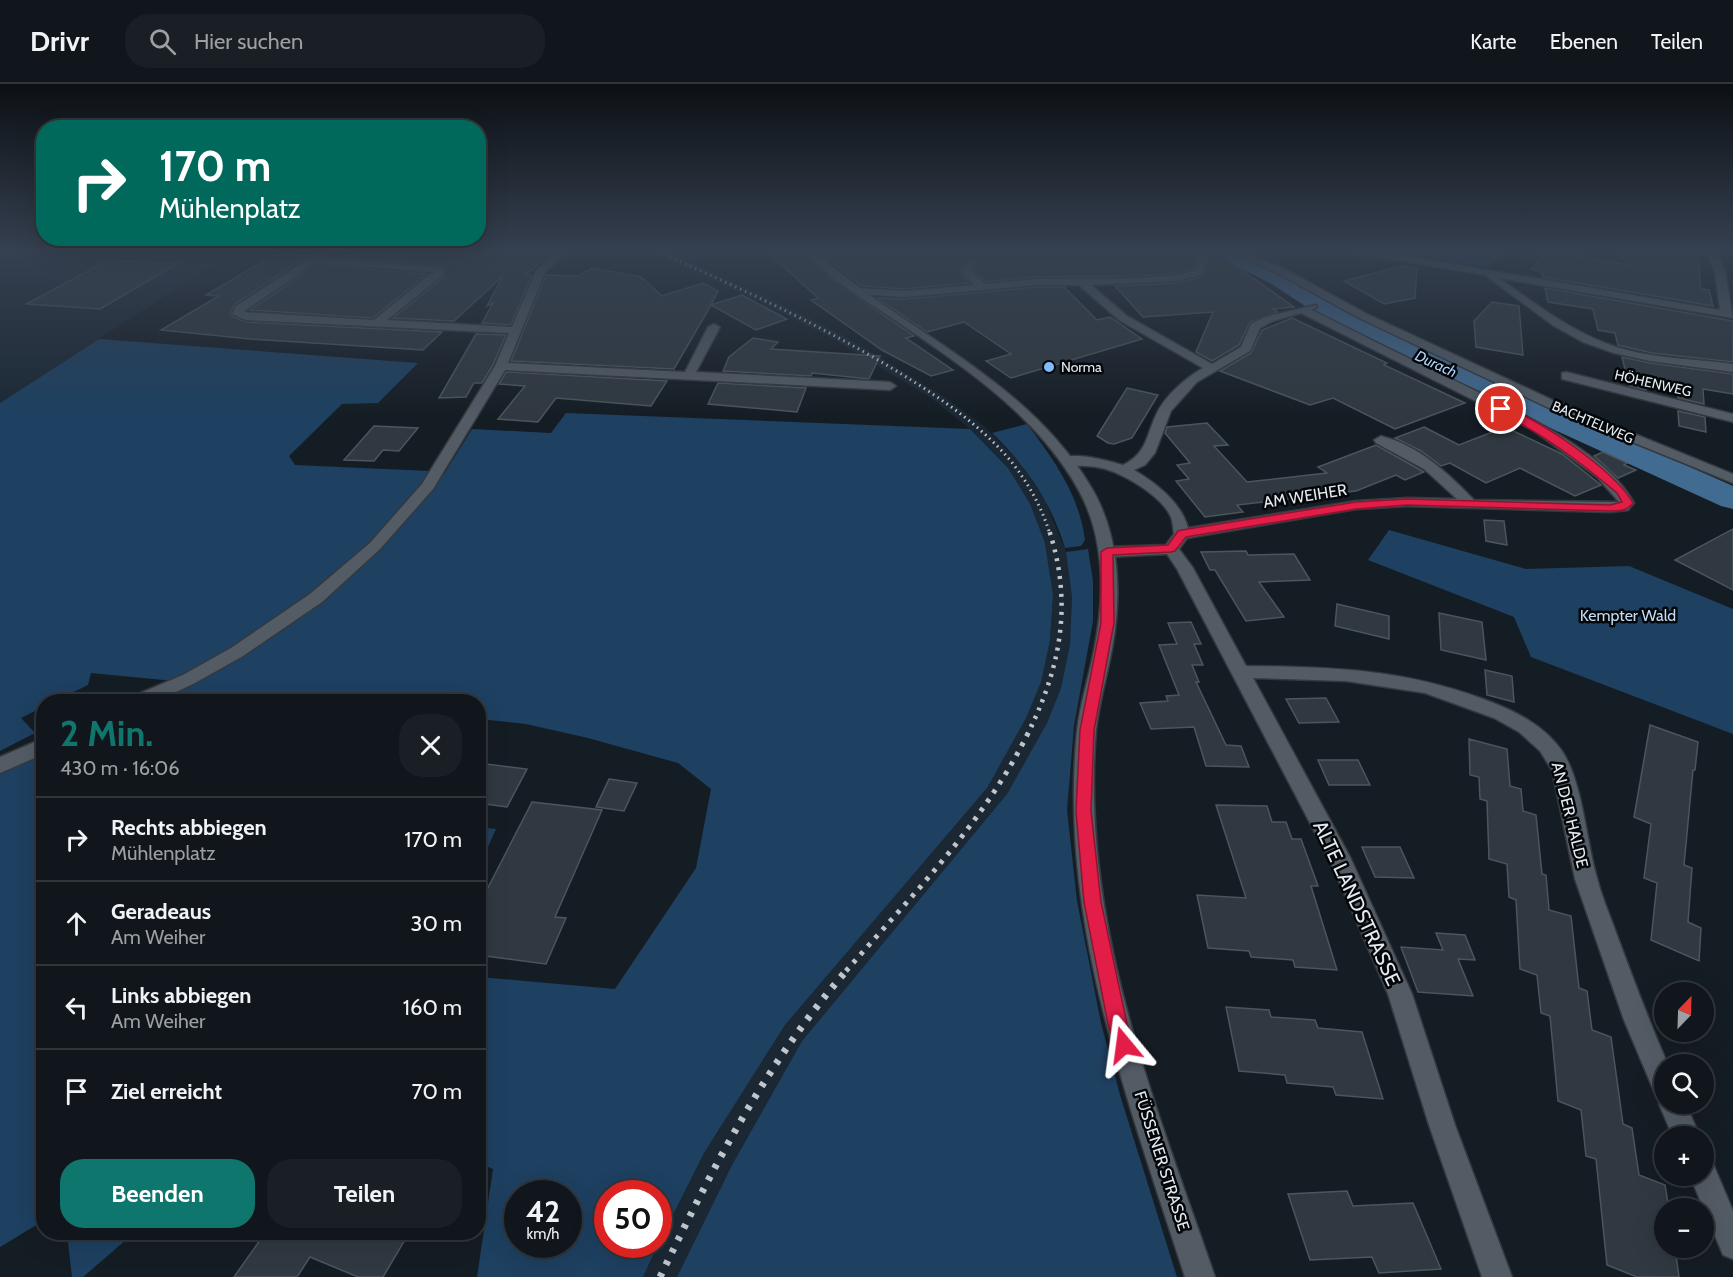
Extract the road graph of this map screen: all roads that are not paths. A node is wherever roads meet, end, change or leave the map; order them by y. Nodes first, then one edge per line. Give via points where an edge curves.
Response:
1 (243, 306) edge
2 (399, 306) edge
3 (526, 306) edge
4 (880, 306) edge
5 (1109, 306) edge
6 (1317, 306) edge
7 (1341, 306) edge
8 (1532, 306) edge
9 (1680, 306) edge
10 (1306, 309) junction
11 (1729, 314) edge
12 (376, 324) junction
13 (714, 327) dead end
14 (515, 330) junction
15 (501, 366) junction
16 (1211, 368) junction
17 (1733, 368) edge
18 (689, 375) junction
19 (1566, 376) dead end
20 (890, 386) dead end
21 (1733, 418) edge
22 (1381, 440) dead end
23 (1067, 460) junction
24 (1124, 470) junction
25 (1733, 479) edge
26 (1470, 504) junction
27 (1182, 534) junction
28 (1107, 548) junction
29 (1171, 549) junction
30 (1241, 672) junction
31 (156, 694) edge
32 (36, 749) edge
33 (0, 766) edge
34 (1654, 1062) edge
35 (1708, 1186) edge
36 (1733, 1245) edge
37 (1200, 1277) edge
38 (1497, 1277) edge

1 - 12 street via 237,314 246,317
2 - 12 street
3 - 14 street
4 - 23 street, FÜSSENER STRASSE via 1002,391
5 - 16 street via 1123,318
6 - 10 street
7 - 25 street, BACHTELWEG via 1554,406
8 - 17 street, HÖHENWEG via 1604,347
9 - 11 street
10 - 16 street via 1255,326 1246,349
10 - 26 street, AM WEIHER via 1538,428 1621,492 1627,503 1610,508
12 - 14 street
13 - 18 street
14 - 15 street
15 - 18 street
15 - 31 street via 428,486 375,546 316,598 237,652
16 - 24 street via 1193,379 1165,410 1154,440 1140,462
18 - 20 street
19 - 21 street, HÖHENWEG
22 - 26 street via 1430,465
23 - 24 street
23 - 28 street, FÜSSENER STRASSE via 1086,490
24 - 27 street via 1177,514
26 - 27 street, AM WEIHER via 1407,502 1356,506
27 - 29 street
28 - 29 street
28 - 37 street, FÜSSENER STRASSE via 1108,623 1087,730 1084,799 1092,902 1117,1024
29 - 30 street, ALTE LANDSTRASSE
30 - 34 street, AN DER HALDE via 1344,674 1409,683 1510,717 1543,741 1556,755 1562,770 1586,879
30 - 38 street, ALTE LANDSTRASSE via 1342,863 1400,994
32 - 33 street
35 - 36 street

